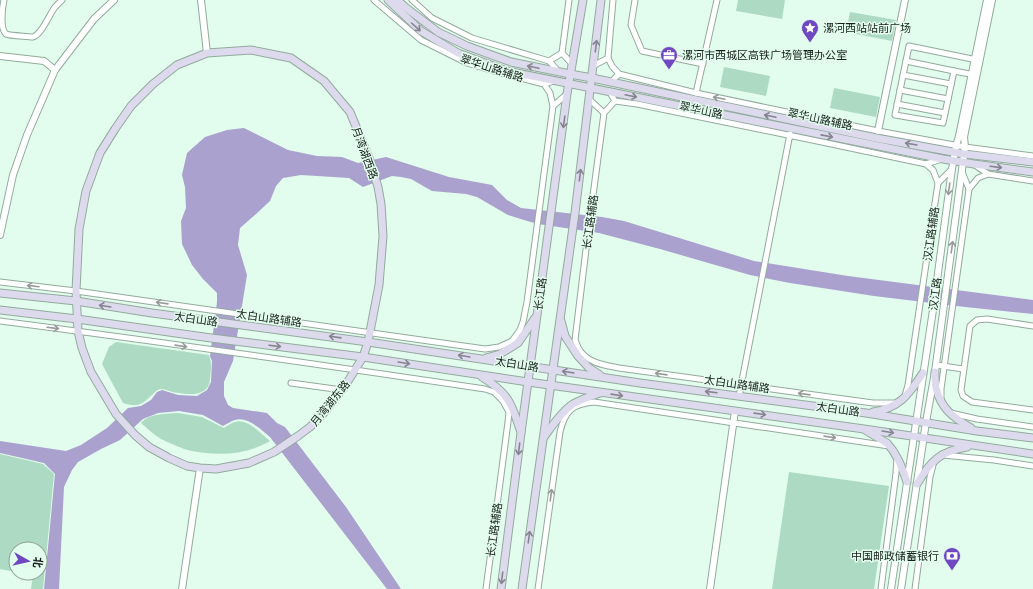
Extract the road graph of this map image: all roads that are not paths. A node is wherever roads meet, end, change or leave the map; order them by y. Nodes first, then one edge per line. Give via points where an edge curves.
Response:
1 (4, 0) edge
2 (62, 0) edge
3 (114, 0) edge
4 (200, 0) edge
5 (374, 0) edge
6 (388, 0) edge
7 (397, 0) edge
8 (412, 0) edge
9 (569, 0) edge
10 (583, 0) edge
11 (601, 0) edge
12 (613, 0) edge
13 (635, 0) edge
14 (717, 0) edge
15 (905, 0) edge
16 (987, 0) edge
17 (992, 0) edge
18 (207, 53) junction
19 (562, 53) junction
20 (0, 56) edge
21 (608, 58) junction
22 (977, 60) junction
23 (549, 61) junction
24 (906, 61) junction
25 (572, 64) junction
26 (703, 64) junction
27 (593, 66) junction
28 (55, 70) junction
29 (954, 71) junction
30 (559, 72) junction
31 (570, 74) junction
32 (619, 74) junction
33 (903, 75) junction
34 (974, 75) junction
35 (592, 78) junction
36 (555, 81) junction
37 (611, 82) junction
38 (544, 84) junction
39 (569, 84) junction
40 (951, 84) junction
41 (590, 88) junction
42 (900, 90) junction
43 (608, 91) junction
44 (696, 93) junction
45 (567, 94) junction
46 (589, 98) junction
47 (948, 99) junction
48 (615, 101) junction
49 (897, 104) junction
50 (553, 106) junction
51 (604, 113) junction
52 (946, 114) junction
53 (878, 131) junction
54 (790, 132) junction
55 (955, 149) junction
56 (965, 150) junction
57 (1033, 156) edge
58 (943, 159) junction
59 (953, 161) junction
60 (963, 162) junction
61 (1033, 162) edge
62 (926, 164) junction
63 (974, 164) junction
64 (952, 169) junction
65 (962, 171) junction
66 (1033, 172) edge
67 (988, 174) junction
68 (1033, 181) edge
69 (938, 183) junction
70 (969, 189) junction
71 (0, 234) edge
72 (0, 282) edge
73 (76, 291) junction
74 (0, 293) edge
75 (76, 301) junction
76 (0, 310) edge
77 (537, 315) junction
78 (77, 319) junction
79 (560, 319) junction
80 (0, 322) edge
81 (1033, 326) edge
82 (78, 331) junction
83 (370, 333) junction
84 (368, 342) junction
85 (580, 351) joint
86 (363, 357) junction
87 (483, 359) junction
88 (530, 366) junction
89 (945, 366) junction
90 (935, 369) junction
91 (963, 369) junction
92 (356, 370) junction
93 (553, 370) junction
94 (923, 373) junction
95 (481, 375) junction
96 (604, 377) junction
97 (528, 382) junction
98 (291, 383) dead end
99 (741, 385) junction
100 (551, 386) junction
101 (342, 390) junction
102 (602, 393) junction
103 (739, 396) junction
104 (901, 401) junction
105 (941, 404) junction
106 (1033, 410) edge
107 (735, 411) junction
108 (948, 412) junction
109 (866, 413) junction
110 (916, 421) junction
111 (926, 422) junction
112 (734, 423) junction
113 (1033, 427) edge
114 (864, 429) junction
115 (977, 431) junction
116 (521, 433) junction
117 (914, 436) junction
118 (544, 437) junction
119 (924, 438) junction
120 (1033, 438) edge
121 (974, 445) junction
122 (890, 446) junction
123 (1033, 454) edge
124 (897, 455) junction
125 (942, 455) junction
126 (934, 460) junction
127 (1033, 466) edge
128 (200, 468) junction
129 (907, 482) junction
130 (917, 484) junction
131 (182, 589) edge
132 (486, 589) edge
133 (501, 589) edge
134 (522, 589) edge
135 (538, 589) edge
136 (710, 589) edge
137 (881, 589) edge
138 (891, 589) edge
139 (901, 589) edge
140 (915, 589) edge

1 - 2 street via 0,25 3,31 6,34 33,37
3 - 28 street via 94,19
4 - 18 street
5 - 38 street, 翠华山路辅路 via 421,40 467,63
6 -> 36 main road, 翠华山路 via 420,31 458,53 508,71
30 -> 7 main road, 翠华山路 via 511,62 467,46 438,32
8 - 23 street, 翠华山路辅路 via 432,18 472,38
9 - 19 street
10 - 25 main road, 长江路
27 -> 11 main road
12 - 21 street
13 - 26 street via 631,25 642,51
14 - 26 street
15 - 53 street
16 - 22 street, 汉江路
17 - 22 street, 汉江路
18 - 73 main road, 月湾湖西路 via 177,65 153,84 131,106 100,154 86,191 79,230
18 - 83 main road, 月湾湖西路 via 251,50 291,58 324,81 350,112 370,158 381,204 383,236 379,285
19 - 23 street
19 - 25 street
20 - 28 street via 44,61
21 - 27 street
21 - 32 street
22 - 24 street via 909,46
22 - 34 street, 汉江路
23 - 30 street
24 - 29 street
24 - 33 street
25 - 31 main road, 长江路
26 - 44 street
27 - 35 main road
28 - 71 street via 13,175
29 - 34 street
29 - 40 street
30 - 31 main road, 翠华山路
31 - 35 main road, 翠华山路
31 - 39 main road, 长江路
32 - 37 street
32 - 44 street, 翠华山路辅路
33 - 40 street
33 - 42 street
34 - 55 street, 汉江路
34 - 56 street, 汉江路 via 964,137
35 - 37 main road, 翠华山路
35 - 41 main road
36 - 38 street, 翠华山路辅路
36 - 39 main road, 翠华山路
55 -> 37 main road, 翠华山路 via 876,138
38 - 50 street via 550,93
39 - 41 main road, 翠华山路
39 - 45 main road, 长江路
40 - 47 street
41 - 43 main road, 翠华山路
41 - 46 main road
42 - 47 street
42 - 49 street
43 - 48 street
43 -> 54 main road, 翠华山路
53 -> 44 street, 翠华山路辅路
45 - 50 street
45 -> 77 main road, 长江路
46 - 51 street
79 -> 46 main road
47 - 52 street
48 - 51 street
48 - 54 street, 翠华山路辅路
49 - 52 street
49 - 52 street via 895,115 944,124
50 - 83 street, 太白山路辅路 via 523,322 512,341 499,348 486,349
51 - 85 street, 长江路辅路 via 575,340
53 - 55 street, 翠华山路辅路
54 -> 58 main road, 翠华山路
54 - 62 street, 翠华山路辅路
54 - 99 street
55 - 56 main road, 翠华山路
55 - 59 street, 汉江路
56 - 57 street
56 - 60 street, 汉江路
56 - 61 main road, 翠华山路
58 - 59 main road, 翠华山路
58 - 62 street, 翠华山路辅路
59 - 60 main road, 翠华山路
59 - 64 street, 汉江路
60 - 63 main road, 翠华山路
60 - 65 street, 汉江路
62 - 69 street via 934,170
63 -> 66 main road, 翠华山路
63 - 67 street
64 - 69 street
64 -> 94 street, 汉江路
65 - 70 street
90 -> 65 street, 汉江路
67 - 68 street
67 - 70 street via 978,178
69 - 104 street, 汉江路辅路 via 908,385
70 - 89 street
73 -> 72 street, 太白山路辅路
73 - 75 main road, 月湾湖西路
83 -> 73 street, 太白山路辅路
74 - 75 main road, 太白山路
75 - 78 main road, 月湾湖西路
84 -> 75 main road, 太白山路
76 - 78 main road, 太白山路
77 - 87 main road via 518,343 500,354
77 - 88 main road, 长江路
78 - 82 main road, 月湾湖东路
78 -> 86 main road, 太白山路
79 - 93 main road
79 - 96 main road via 565,336 578,356 588,368
80 -> 82 street
81 - 91 street via 987,319 977,320 970,326
82 -> 92 street
82 - 128 main road, 月湾湖东路 via 91,372 116,414 149,447 187,466
83 - 84 main road, 月湾湖西路
84 - 86 main road, 月湾湖西路
87 -> 84 main road, 太白山路
99 -> 85 street, 太白山路辅路 via 599,364
86 - 92 main road, 月湾湖东路
86 -> 95 main road, 太白山路
87 - 88 main road, 太白山路
88 - 93 main road, 太白山路
88 - 97 main road, 长江路
89 - 90 street
89 - 91 street
89 - 105 street
90 - 105 main road via 936,388
90 - 111 street, 汉江路
91 - 106 street via 961,390 963,396 972,402
92 - 101 main road, 月湾湖东路
92 - 132 street, 长江路辅路 via 485,389 494,392 503,401 508,412 508,422
96 -> 93 main road, 太白山路
93 - 100 main road
94 - 104 main road via 913,389
94 - 110 street, 汉江路
95 - 97 main road, 太白山路
95 - 116 main road via 509,401
103 -> 96 main road, 太白山路
97 - 100 main road, 太白山路
97 - 116 main road, 长江路
98 - 101 street
99 - 103 street
104 -> 99 street, 太白山路辅路 via 873,403
100 - 102 main road, 太白山路
100 - 118 main road
101 - 128 main road, 月湾湖东路 via 310,427 274,452 249,463 216,469
102 -> 107 main road, 太白山路
102 - 118 main road via 572,404
103 - 109 main road, 太白山路
104 - 109 main road via 884,410
105 - 108 main road
107 - 112 street
107 -> 114 main road, 太白山路
108 - 113 street
108 - 115 main road
109 - 110 main road, 太白山路
110 - 111 main road, 太白山路
110 - 117 street, 汉江路
111 - 115 main road, 太白山路
111 - 119 street, 汉江路
112 -> 122 street
135 -> 112 street via 560,432 563,421 571,410 583,403 594,402
112 - 136 street
114 -> 117 main road, 太白山路
114 - 122 main road
115 - 120 main road, 太白山路
116 -> 133 main road, 长江路
117 - 119 main road, 太白山路
117 - 129 street, 汉江路
134 -> 118 main road
119 - 121 main road, 太白山路
119 - 130 street, 汉江路
121 - 123 main road, 太白山路
121 - 125 main road
122 - 124 main road
124 - 129 main road
124 - 137 street
125 - 126 main road
125 - 127 street
126 - 130 main road
126 - 140 street
128 - 131 street
129 - 138 street, 汉江路
130 - 139 street, 汉江路

